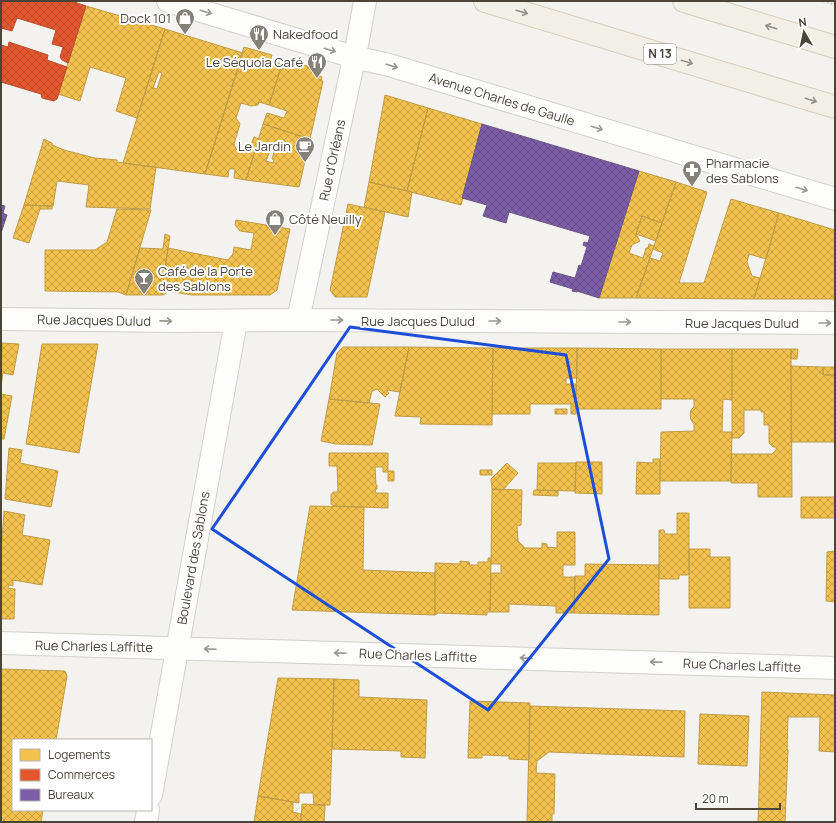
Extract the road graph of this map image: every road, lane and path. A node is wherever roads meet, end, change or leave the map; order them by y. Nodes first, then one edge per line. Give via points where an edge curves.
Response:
1 (168, 1) edge
2 (365, 1) edge
3 (485, 1) edge
4 (684, 1) edge
5 (823, 1) edge
6 (835, 5) edge
7 (835, 47) edge
8 (354, 57) junction
9 (835, 107) edge
10 (835, 199) edge
11 (1, 319) edge
12 (298, 320) junction
13 (236, 321) junction
14 (835, 323) edge
15 (1, 643) edge
16 (177, 648) junction
17 (835, 668) edge
18 (152, 789) edge
19 (148, 811) edge
20 (146, 822) edge

1 -> 8 street, Avenue Charles de Gaulle
2 - 8 street, Rue d'Orléans
3 -> 9 main road, N 13
7 -> 4 main road
5 - 6 path
8 -> 10 street, Avenue Charles de Gaulle
8 - 12 street, Rue d'Orléans
11 -> 13 street, Rue Jacques Dulud
12 - 13 street, Rue Jacques Dulud
12 -> 14 street, Rue Jacques Dulud
13 - 16 street, Boulevard des Sablons
15 - 16 street, Rue Charles Laffitte
17 -> 16 street, Rue Charles Laffitte
16 - 18 street, Boulevard des Sablons
19 - 20 street

